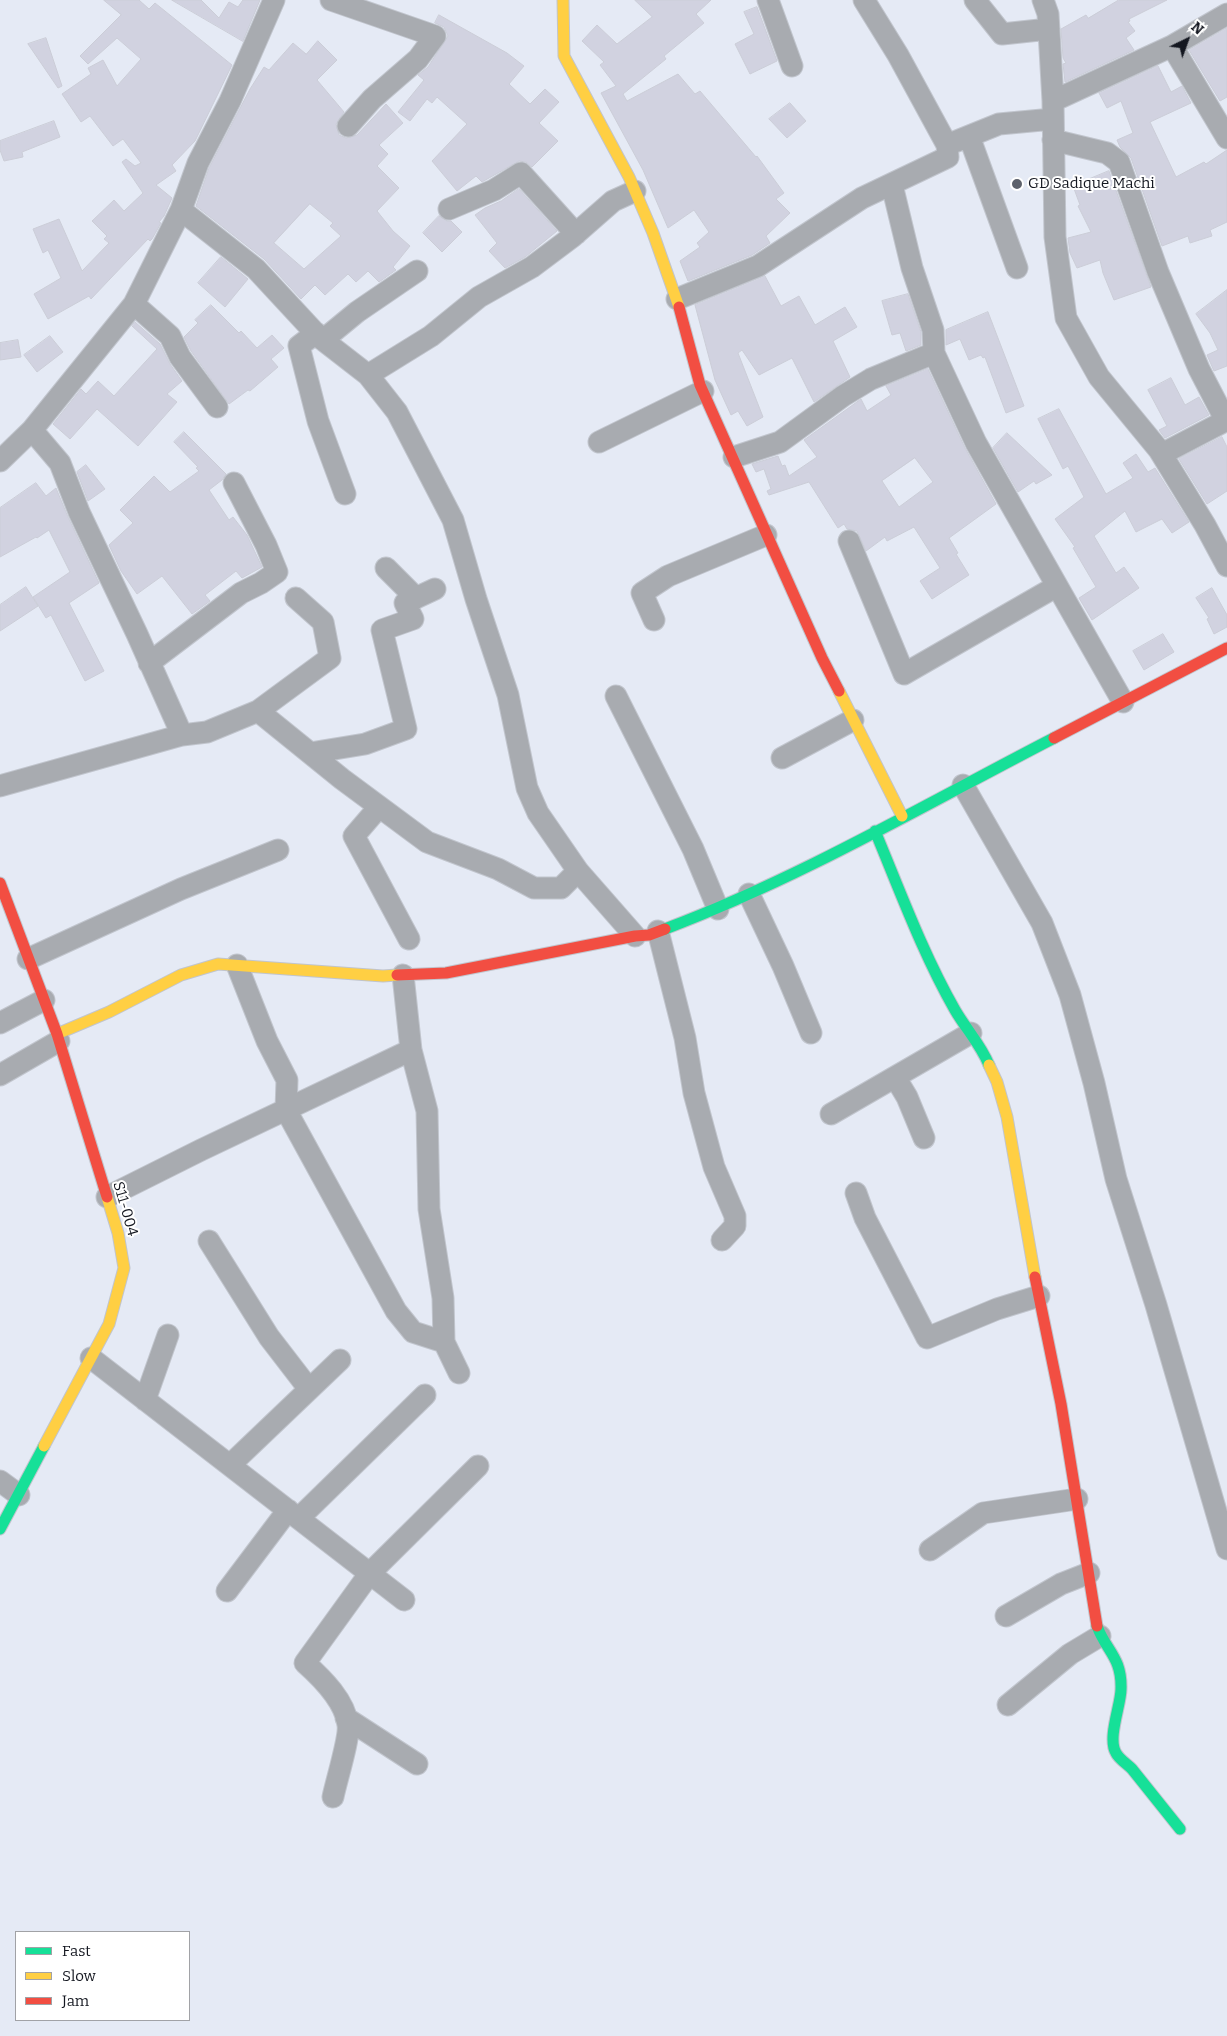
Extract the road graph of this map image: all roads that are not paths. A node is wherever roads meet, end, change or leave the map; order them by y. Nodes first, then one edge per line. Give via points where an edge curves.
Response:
1 (274, 0) edge
2 (331, 0) edge
3 (563, 0) edge
4 (768, 0) edge
5 (864, 0) edge
6 (975, 0) edge
7 (1043, 0) edge
8 (1227, 14) edge
9 (1049, 29) junction
10 (1172, 46) junction
11 (792, 66) dead end
12 (1053, 110) junction
13 (348, 126) dead end
14 (969, 136) junction
15 (1227, 138) edge
16 (1054, 140) junction
17 (947, 145) junction
18 (892, 185) junction
19 (635, 191) junction
20 (449, 208) dead end
21 (181, 210) junction
22 (576, 234) junction
23 (1017, 268) dead end
24 (417, 271) dead end
25 (677, 298) junction
26 (134, 304) junction
27 (320, 337) junction
28 (934, 353) junction
29 (368, 375) junction
30 (703, 391) junction
31 (217, 407) dead end
32 (1227, 420) edge
33 (32, 430) junction
34 (599, 442) dead end
35 (1162, 454) junction
36 (734, 457) junction
37 (0, 461) edge
38 (234, 482) dead end
39 (345, 494) dead end
40 (766, 535) junction
41 (849, 541) dead end
42 (1227, 566) edge
43 (386, 568) dead end
44 (1057, 586) junction
45 (296, 598) dead end
46 (654, 620) dead end
47 (1227, 648) edge
48 (149, 663) junction
49 (616, 696) dead end
50 (1123, 702) junction
51 (258, 711) junction
52 (853, 720) junction
53 (182, 735) junction
54 (310, 753) junction
55 (782, 758) dead end
56 (963, 785) junction
57 (0, 786) edge
58 (379, 807) junction
59 (902, 816) junction
60 (875, 831) junction
61 (278, 850) dead end
62 (578, 871) junction
63 (0, 883) edge
64 (749, 894) junction
65 (718, 909) junction
66 (658, 931) junction
67 (635, 936) junction
68 (409, 939) dead end
69 (28, 959) junction
70 (237, 965) junction
71 (403, 975) junction
72 (44, 1000) junction
73 (0, 1023) edge
74 (811, 1033) dead end
75 (971, 1033) junction
76 (58, 1037) junction
77 (411, 1050) junction
78 (0, 1075) edge
79 (895, 1077) junction
80 (286, 1110) junction
81 (831, 1114) dead end
82 (924, 1138) dead end
83 (856, 1193) dead end
84 (107, 1197) junction
85 (722, 1240) dead end
86 (209, 1241) dead end
87 (1039, 1296) junction
88 (168, 1334) dead end
89 (444, 1342) junction
90 (91, 1358) junction
91 (340, 1360) dead end
92 (459, 1373) dead end
93 (309, 1389) junction
94 (425, 1395) dead end
95 (145, 1400) junction
96 (230, 1465) junction
97 (478, 1466) dead end
98 (0, 1481) edge
99 (19, 1495) junction
100 (1077, 1499) junction
101 (293, 1514) junction
102 (0, 1529) edge
103 (1227, 1549) edge
104 (930, 1550) dead end
105 (370, 1574) junction
106 (1089, 1574) junction
107 (227, 1592) dead end
108 (404, 1600) dead end
109 (1006, 1616) dead end
110 (1100, 1636) junction
111 (1008, 1705) dead end
112 (346, 1718) junction
113 (417, 1764) dead end
114 (333, 1797) dead end
115 (1180, 1829) dead end

1 - 21 street via 230,101 198,163
2 - 13 street via 435,36 418,59 372,99
3 - 19 street via 564,56
4 - 11 street
5 - 17 street
6 - 9 street via 1002,34
7 - 9 street
8 - 10 street
9 - 12 street
10 - 12 street
10 - 15 street
12 - 14 street via 999,124
12 - 16 street
14 - 17 street
14 - 23 street
16 - 32 street via 1107,153 1119,162 1158,272 1199,369
16 - 35 street via 1055,237 1066,318 1099,376
17 - 18 street via 948,157
18 - 25 street via 862,198 758,266
18 - 28 street via 912,268 933,330
19 - 22 street via 613,201
19 - 25 street
20 - 22 street via 494,190 522,173
21 - 26 street
21 - 27 street via 256,269
22 - 29 street via 532,267 479,297 431,336
24 - 27 street
25 - 30 street
26 - 31 street via 170,336 180,357
26 - 33 street
27 - 29 street
27 - 39 street via 299,346 318,421
28 - 36 street via 871,378 780,442
28 - 44 street via 976,444
29 - 62 street via 397,412 453,520 508,695 527,788 538,814
30 - 34 street
30 - 36 street
32 - 35 street
33 - 37 street
33 - 48 street via 60,463 78,512
35 - 42 street
36 - 40 street
38 - 48 street via 277,572 242,593
40 - 46 street via 668,576 642,593
40 - 52 street
41 - 44 street via 904,674
43 - 54 street via 426,593 405,603 413,620 382,630 406,729 365,744
44 - 50 street
45 - 51 street via 323,622 330,658
47 - 50 street
48 - 53 street
49 - 65 street via 693,849
50 - 56 street
51 - 53 street via 207,732
51 - 54 street
52 - 55 street
52 - 59 street
53 - 57 street
54 - 58 street
56 - 59 street
56 - 103 street via 1042,923 1070,995 1116,1179
58 - 62 street via 427,842 498,869 534,888 561,888
58 - 68 street via 354,836
59 - 60 street
60 - 64 street
60 - 75 street via 928,956 955,1010
61 - 69 street via 181,889
62 - 67 street
63 - 69 street, S11-004
64 - 65 street
64 - 74 street
65 - 66 street
66 - 67 street
66 - 85 street via 685,1038 694,1093 714,1167 735,1216 734,1226
67 - 71 street via 446,973
69 - 72 street, S11-004
70 - 71 street
70 - 76 street via 218,964 181,975
70 - 80 street via 287,1080
71 - 77 street
72 - 73 street
72 - 76 street, S11-004
75 - 79 street
75 - 87 street via 998,1082
76 - 78 street
76 - 84 street, S11-004
77 - 80 street
77 - 89 street via 427,1112 429,1209 442,1298
79 - 81 street
79 - 82 street
80 - 84 street
80 - 89 street via 396,1311 413,1332
83 - 87 street via 865,1218 927,1338 997,1309
84 - 90 street, S11-004 via 124,1268 109,1324
86 - 93 street via 269,1337
87 - 100 street
88 - 95 street
89 - 92 street
90 - 95 street
90 - 99 street, S11-004
91 - 93 street
93 - 96 street
94 - 101 street
95 - 96 street
96 - 101 street
97 - 105 street
98 - 99 street
99 - 102 street, S11-004
100 - 104 street via 983,1513
100 - 106 street
101 - 105 street
101 - 107 street
105 - 108 street
105 - 112 street via 305,1663 318,1674 344,1709
106 - 109 street via 1061,1584
106 - 110 street
110 - 111 street via 1070,1654
110 - 115 street via 1118,1663 1121,1688 1113,1733 1115,1752
112 - 113 street
112 - 114 street via 349,1727

